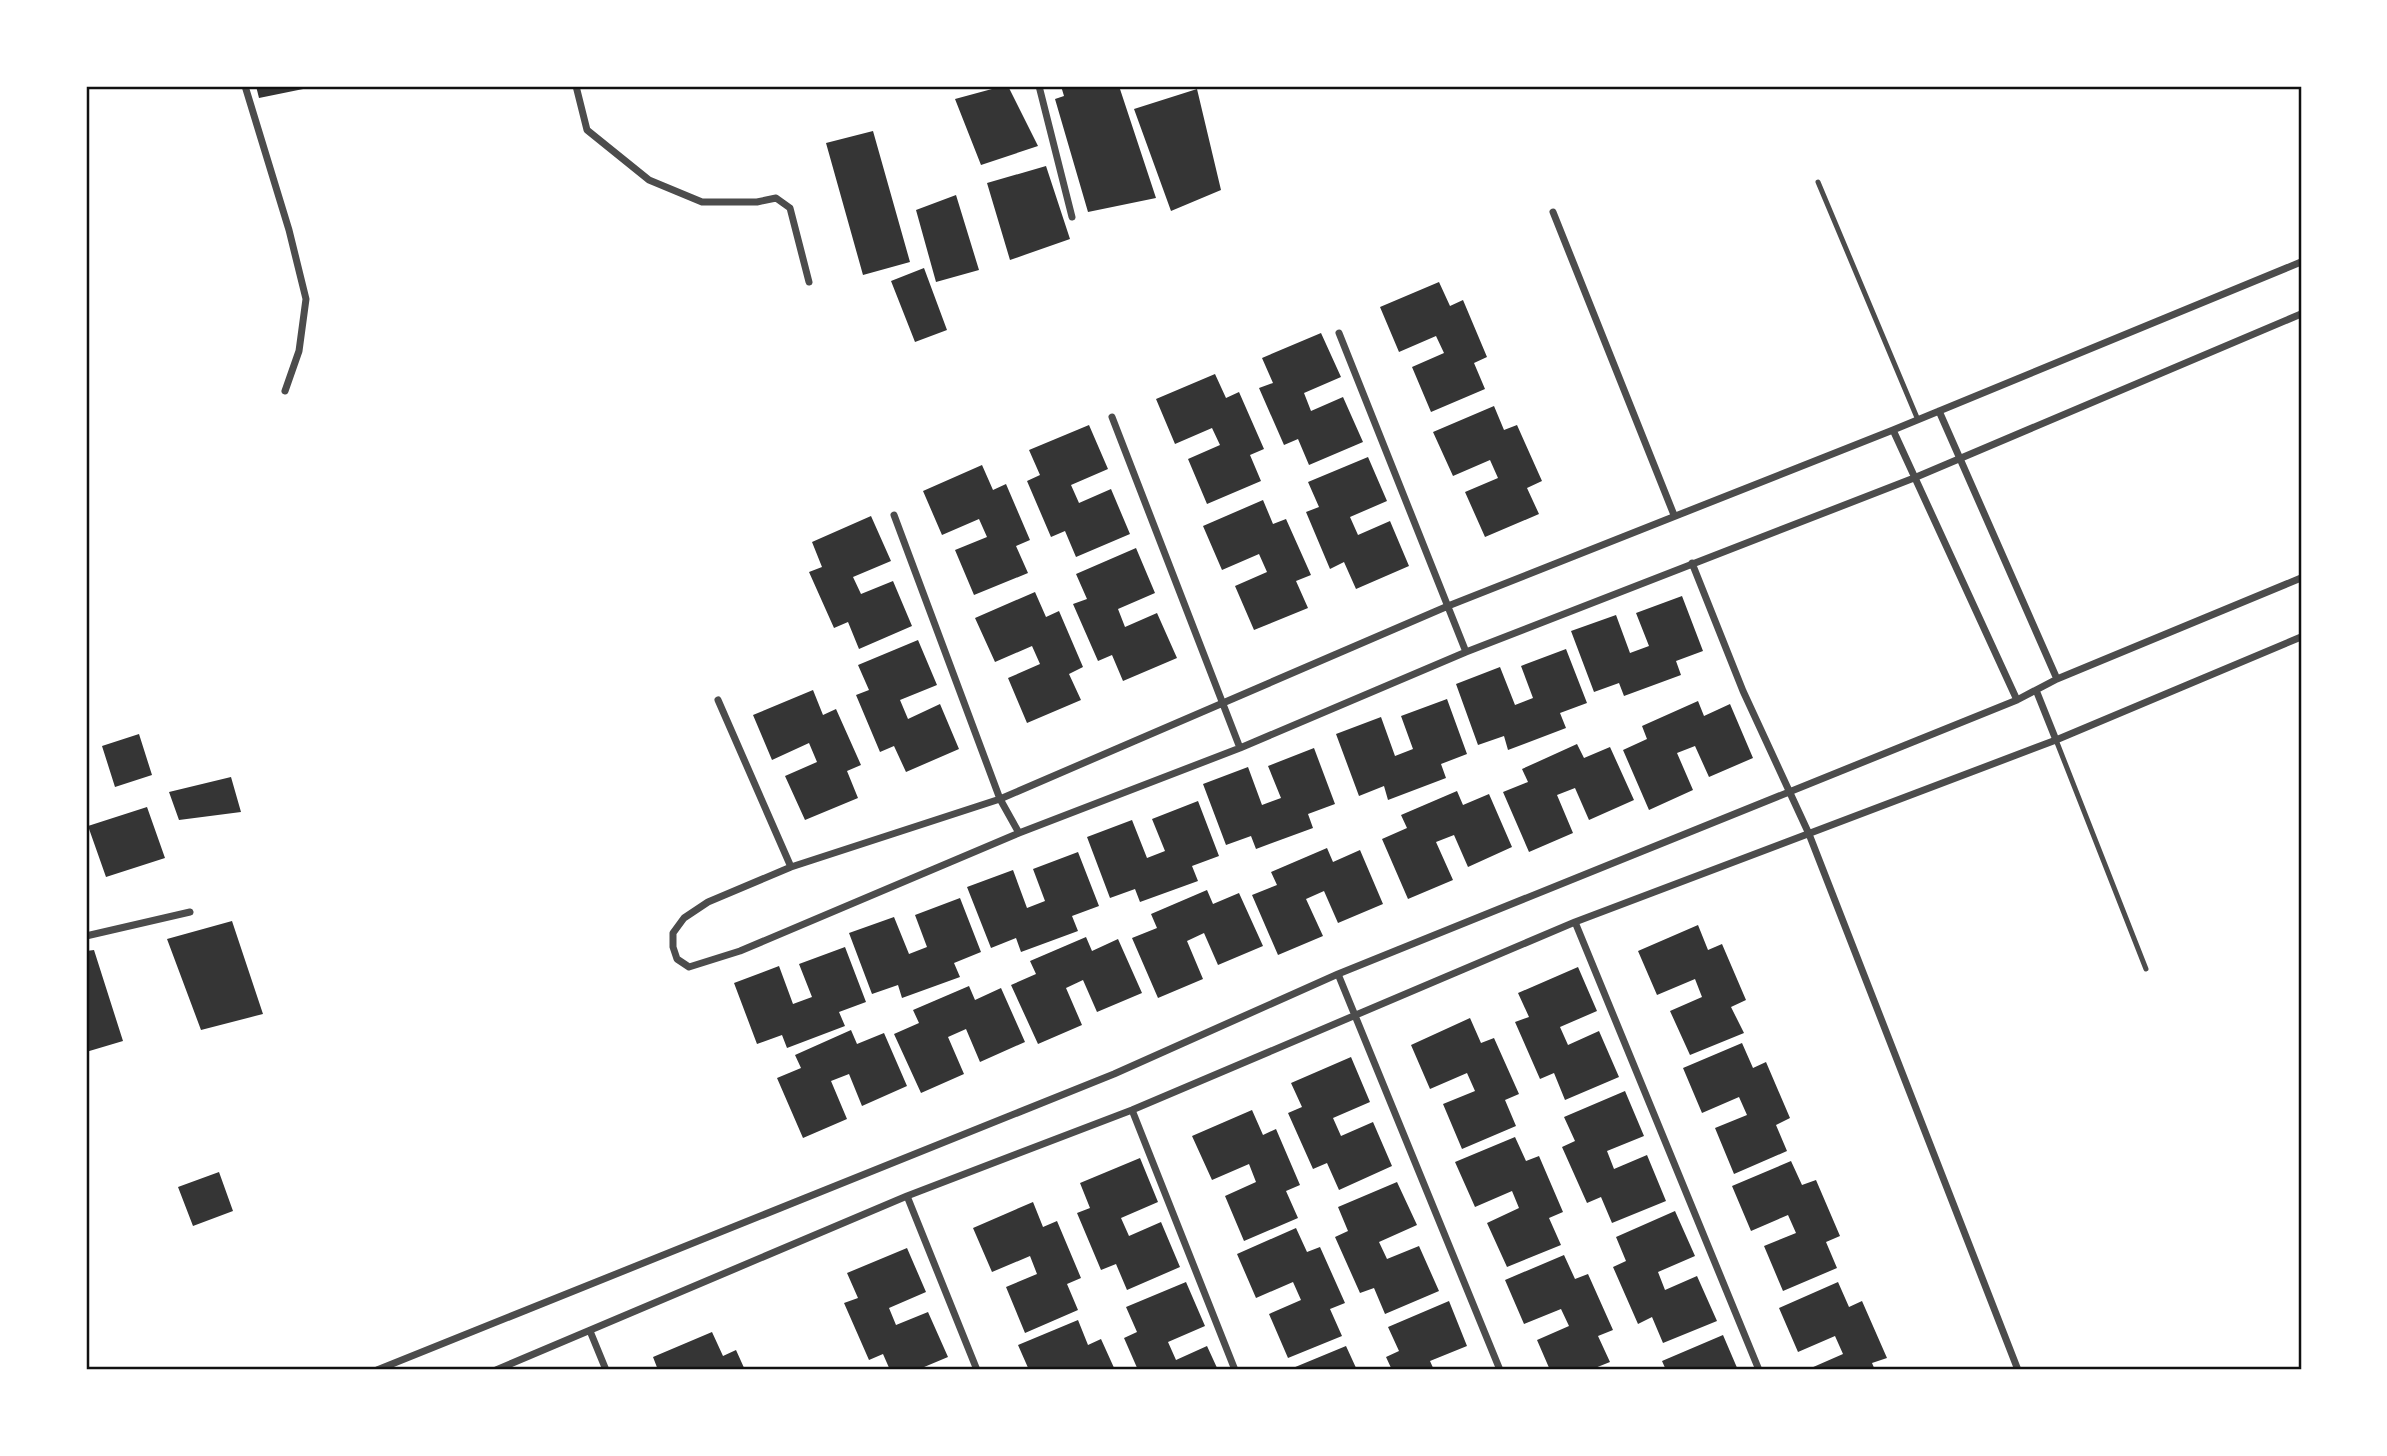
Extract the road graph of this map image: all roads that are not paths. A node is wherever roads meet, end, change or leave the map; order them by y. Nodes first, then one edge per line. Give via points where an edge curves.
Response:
1 (245, 86) edge
2 (576, 86) edge
3 (1040, 86) edge
4 (1818, 183) dead end
5 (1553, 212) dead end
6 (1072, 218) dead end
7 (2301, 262) edge
8 (809, 282) dead end
9 (2301, 314) edge
10 (1339, 333) dead end
11 (285, 391) dead end
12 (1939, 411) junction
13 (1112, 417) dead end
14 (1918, 420) junction
15 (1893, 430) junction
16 (1959, 459) junction
17 (1914, 478) junction
18 (894, 515) dead end
19 (1674, 515) junction
20 (1692, 564) junction
21 (2301, 578) edge
22 (1448, 606) junction
23 (2301, 637) edge
24 (1466, 652) junction
25 (2057, 679) junction
26 (2036, 690) junction
27 (718, 700) dead end
28 (2017, 700) junction
29 (1222, 702) junction
30 (2056, 740) junction
31 (1240, 748) junction
32 (1791, 793) junction
33 (1000, 799) junction
34 (1019, 833) junction
35 (1809, 834) junction
36 (791, 867) junction
37 (190, 912) dead end
38 (1575, 922) junction
39 (86, 936) edge
40 (2146, 969) dead end
41 (1338, 974) junction
42 (1352, 1015) junction
43 (1132, 1110) junction
44 (906, 1196) junction
45 (590, 1331) junction
46 (377, 1370) edge
47 (496, 1370) edge
48 (606, 1370) edge
49 (977, 1370) edge
50 (1235, 1370) edge
51 (1500, 1370) edge
52 (1759, 1370) edge
53 (2018, 1370) edge

1 - 11 street via 306,299 299,351
2 - 8 street via 587,130 649,180 702,202 776,198 790,208
3 - 6 street
4 - 14 lane
5 - 19 street
7 - 12 street
9 - 16 street
10 - 22 street
12 - 14 street
12 - 16 street
13 - 29 street
14 - 15 street
15 - 17 street
15 - 19 street
16 - 17 street
16 - 25 street
17 - 20 street
17 - 28 street
18 - 33 street
19 - 22 street
20 - 24 street
20 - 32 street via 1743,691
21 - 25 street
22 - 24 street
22 - 29 street
23 - 30 street
24 - 31 street
25 - 26 street
26 - 28 street
26 - 30 street
27 - 36 street
28 - 32 street
29 - 31 street
29 - 33 street
30 - 35 street
30 - 40 lane
31 - 34 street
32 - 35 street
32 - 41 street
33 - 34 street
33 - 36 street
34 - 36 street via 740,951 689,967 677,959 673,933 684,918 708,902
35 - 38 street
35 - 53 street
37 - 39 street
38 - 42 street
38 - 52 street
41 - 42 street
41 - 46 street via 1114,1074
42 - 43 street
42 - 51 street
43 - 44 street
43 - 50 street
44 - 45 street
44 - 49 street
45 - 47 street
45 - 48 street

